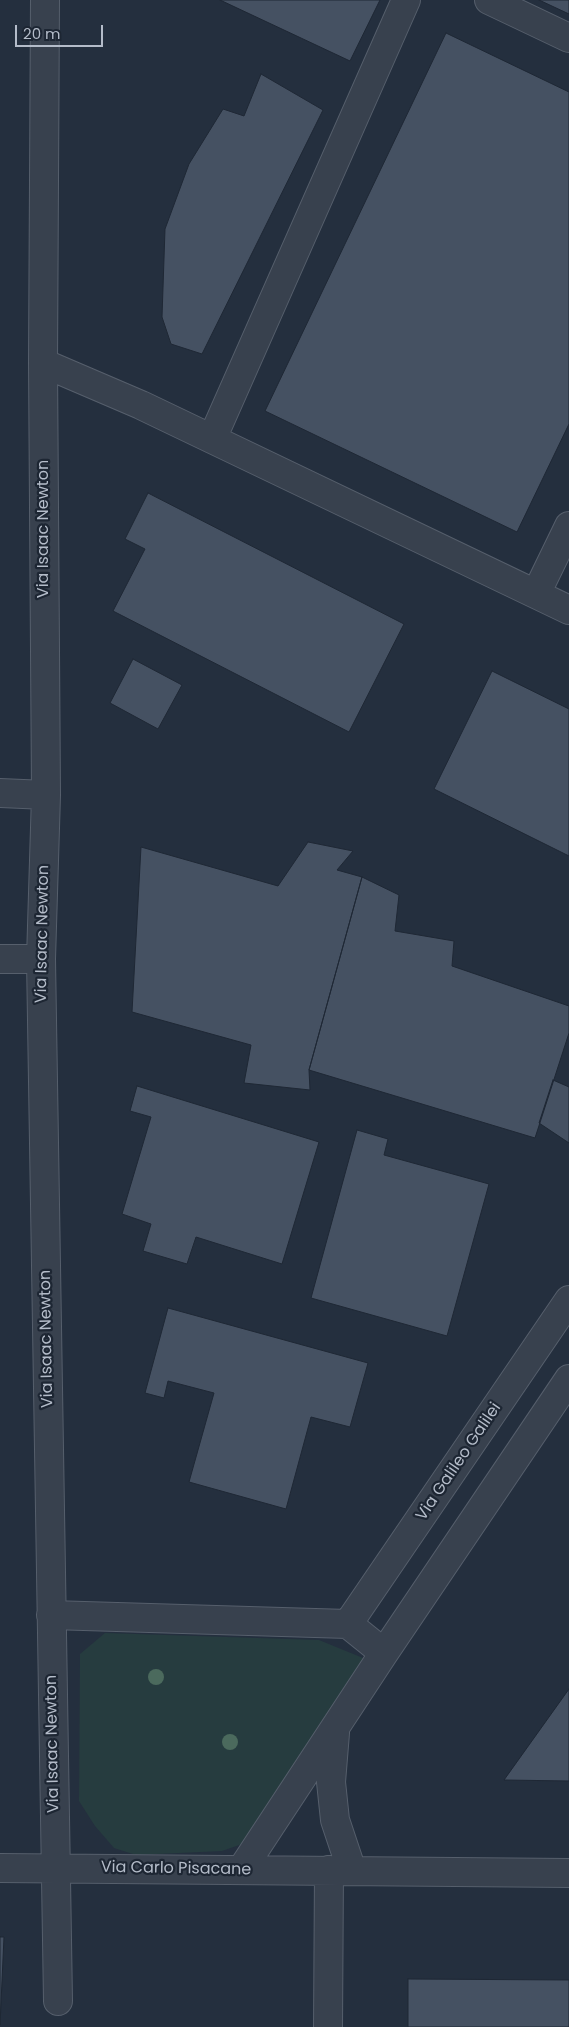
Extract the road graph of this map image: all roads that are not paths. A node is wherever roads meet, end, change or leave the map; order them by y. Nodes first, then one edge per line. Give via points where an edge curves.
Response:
1 (45, 0) edge
2 (406, 0) edge
3 (489, 0) edge
4 (569, 38) edge
5 (43, 363) junction
6 (212, 439) junction
7 (569, 526) edge
8 (536, 594) junction
9 (569, 610) edge
10 (0, 793) edge
11 (46, 795) junction
12 (0, 959) edge
13 (41, 959) junction
14 (569, 1300) edge
15 (569, 1379) edge
16 (51, 1615) junction
17 (348, 1624) junction
18 (384, 1653) junction
19 (335, 1731) junction
20 (0, 1868) edge
21 (55, 1868) junction
22 (242, 1870) junction
23 (340, 1870) junction
24 (569, 1873) edge
25 (58, 2001) dead end
26 (328, 2027) edge

1 - 5 street, Via Isaac Newton
2 - 6 street
3 - 4 street
5 - 6 street
5 - 11 street, Via Isaac Newton
6 - 8 street
7 - 8 street
8 - 9 street
10 - 11 street
11 - 13 street, Via Isaac Newton
12 - 13 street
13 - 16 street, Via Isaac Newton
14 - 17 street, Via Galileo Galilei
15 - 18 street
16 - 17 street
16 - 21 street, Via Isaac Newton
17 - 18 street
18 - 19 street
19 - 22 street
19 - 23 street via 331,1782
20 - 21 street, Via Carlo Pisacane
21 - 22 street, Via Carlo Pisacane
21 - 25 street, Via Isaac Newton
22 - 23 street, Via Carlo Pisacane
23 - 24 street, Via Carlo Pisacane
23 - 26 street

